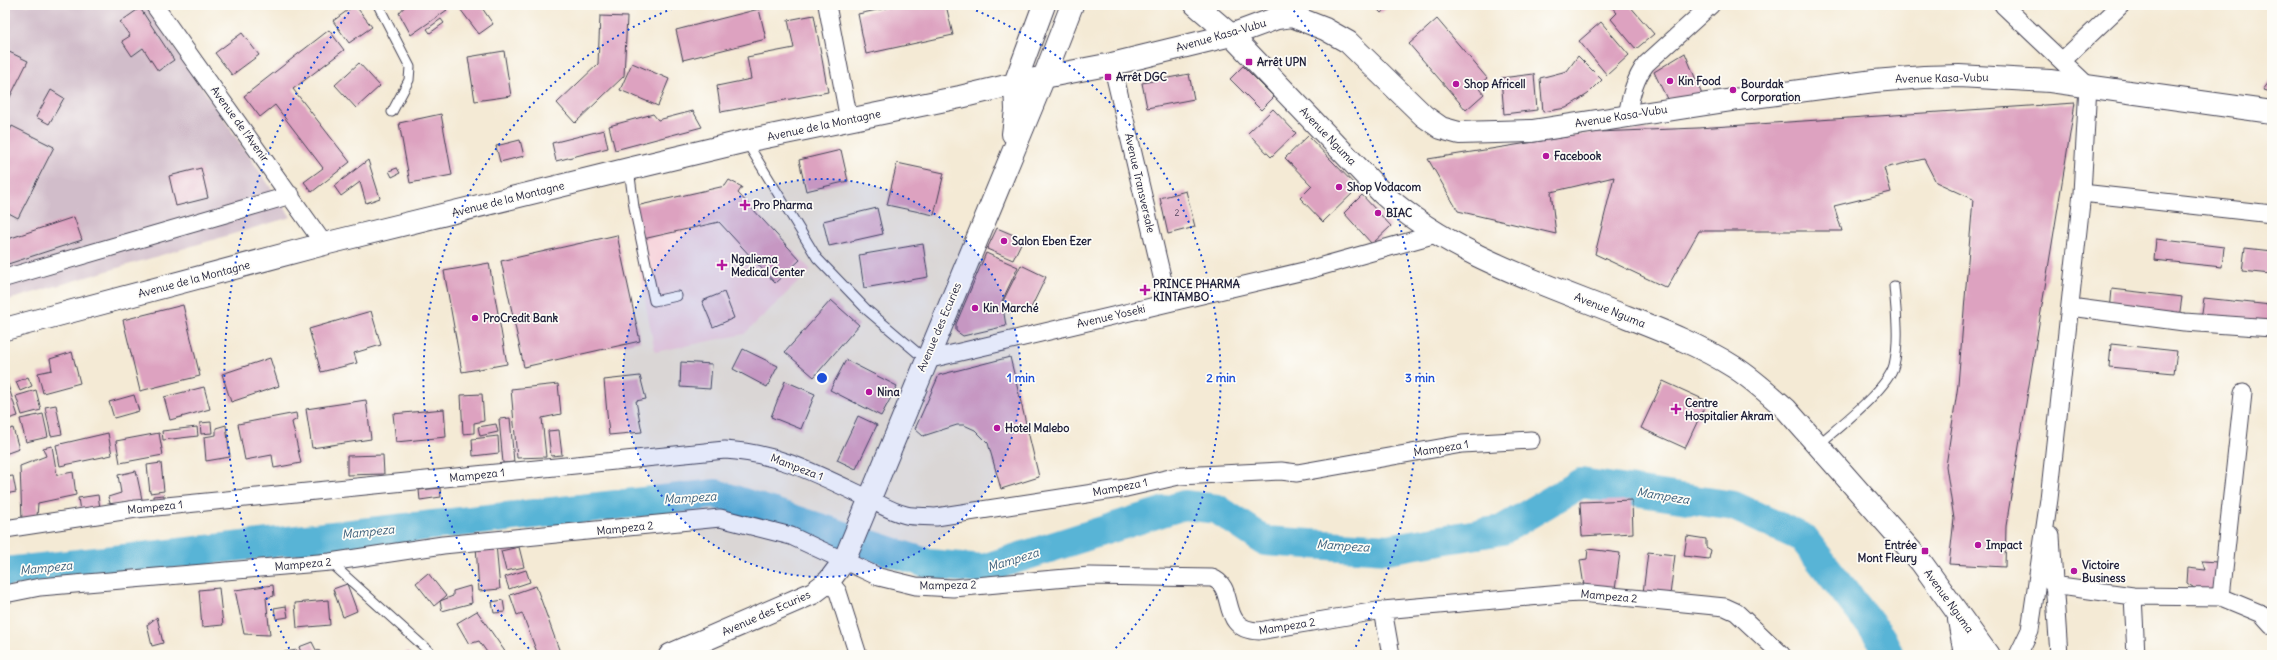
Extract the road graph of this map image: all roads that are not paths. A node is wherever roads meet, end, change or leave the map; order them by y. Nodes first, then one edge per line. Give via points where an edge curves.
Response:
1 (154, 5) edge
2 (378, 5) edge
3 (827, 5) edge
4 (1044, 5) edge
5 (1072, 5) edge
6 (1196, 5) edge
7 (1711, 5) edge
8 (2003, 5) edge
9 (2121, 5) edge
10 (1297, 10) edge
11 (1231, 35) junction
12 (2062, 62) junction
13 (1112, 64) junction
14 (1044, 77) junction
15 (1015, 83) junction
16 (2088, 86) junction
17 (392, 112) dead end
18 (2272, 112) edge
19 (1627, 115) junction
20 (850, 120) junction
21 (746, 141) junction
22 (1010, 157) junction
23 (629, 169) junction
24 (2082, 193) junction
25 (290, 195) junction
26 (2272, 214) edge
27 (1436, 234) junction
28 (324, 244) junction
29 (5, 278) edge
30 (1894, 286) dead end
31 (677, 296) dead end
32 (1168, 302) junction
33 (2070, 307) junction
34 (2272, 328) edge
35 (5, 329) edge
36 (926, 360) junction
37 (2243, 393) dead end
38 (1531, 440) dead end
39 (1818, 445) junction
40 (2049, 499) junction
41 (867, 503) junction
42 (5, 529) edge
43 (846, 554) junction
44 (330, 562) junction
45 (829, 581) junction
46 (2054, 585) junction
47 (5, 594) edge
48 (2133, 596) junction
49 (2221, 597) junction
50 (1383, 610) junction
51 (1958, 613) junction
52 (2272, 625) edge
53 (433, 655) edge
54 (670, 655) edge
55 (858, 655) edge
56 (1391, 655) edge
57 (1782, 655) edge
58 (1965, 655) edge
59 (1988, 655) edge
60 (2018, 655) edge
61 (2059, 655) edge
62 (2136, 655) edge

1 - 25 street, Avenue de l'Avenir
2 - 17 lane via 410,66 409,80
3 - 20 street
4 - 15 main road
5 - 14 main road, Avenue des Ecuries
6 - 11 main road, Avenue Nguma
7 - 19 street via 1639,73 1633,86
8 - 12 street
9 - 12 street
10 - 11 main road, Avenue Kasa-Vubu
10 - 19 main road, Avenue Kasa-Vubu via 1348,42 1424,116 1441,128 1460,133 1532,130
11 - 13 main road, Avenue Kasa-Vubu
11 - 27 main road, Avenue Nguma via 1382,193
12 - 16 street
13 - 14 main road, Avenue Kasa-Vubu
13 - 32 street, Avenue Transversale
14 - 15 main road, Avenue Kasa-Vubu
14 - 22 main road, Avenue des Ecuries
15 - 20 main road, Avenue de la Montagne
15 - 22 main road, Avenue des Ecuries via 1016,110
16 - 18 main road, Avenue Kasa-Vubu
16 - 19 main road, Avenue Kasa-Vubu via 2021,78 1924,77 1874,81
16 - 24 street
20 - 21 main road, Avenue de la Montagne
21 - 23 main road, Avenue de la Montagne
21 - 36 lane via 817,258 867,310
22 - 36 main road, Avenue des Ecuries
23 - 28 main road, Avenue de la Montagne
23 - 31 lane via 634,207 654,301
24 - 26 street
24 - 33 street
25 - 28 street, Avenue de l'Avenir
25 - 29 street
27 - 32 street, Avenue Yoseki via 1308,270
27 - 39 main road, Avenue Nguma via 1520,275 1680,339 1733,366 1786,409
28 - 35 main road, Avenue de la Montagne
30 - 39 lane via 1898,329 1894,367 1878,391
32 - 36 street, Avenue Yoseki
33 - 34 street via 2184,322
33 - 40 street
36 - 41 main road, Avenue des Ecuries
37 - 49 street
38 - 41 street, Mampeza 1 via 1462,444 1297,473 1281,471 1179,476 1126,488 936,517 907,515
39 - 51 main road, Avenue Nguma via 1921,562
40 - 46 street
40 - 60 street via 2030,630
41 - 42 street, Mampeza 1 via 778,458 725,450 136,509
41 - 43 main road, Avenue des Ecuries
43 - 44 street, Mampeza 2 via 791,536 720,518 444,545
43 - 45 main road, Avenue des Ecuries
43 - 50 street, Mampeza 2 via 879,577 916,586 953,588 1089,576 1206,577 1217,580 1234,622 1247,631
44 - 47 street, Mampeza 2 via 40,586
44 - 53 lane
45 - 54 main road, Avenue des Ecuries via 813,593
45 - 55 street via 838,592
46 - 48 street
46 - 61 street
48 - 49 street
48 - 62 street
49 - 52 street via 2262,614
50 - 56 street
50 - 57 street, Mampeza 2 via 1581,593 1713,605 1736,612
51 - 58 main road
51 - 59 main road, Avenue Nguma

